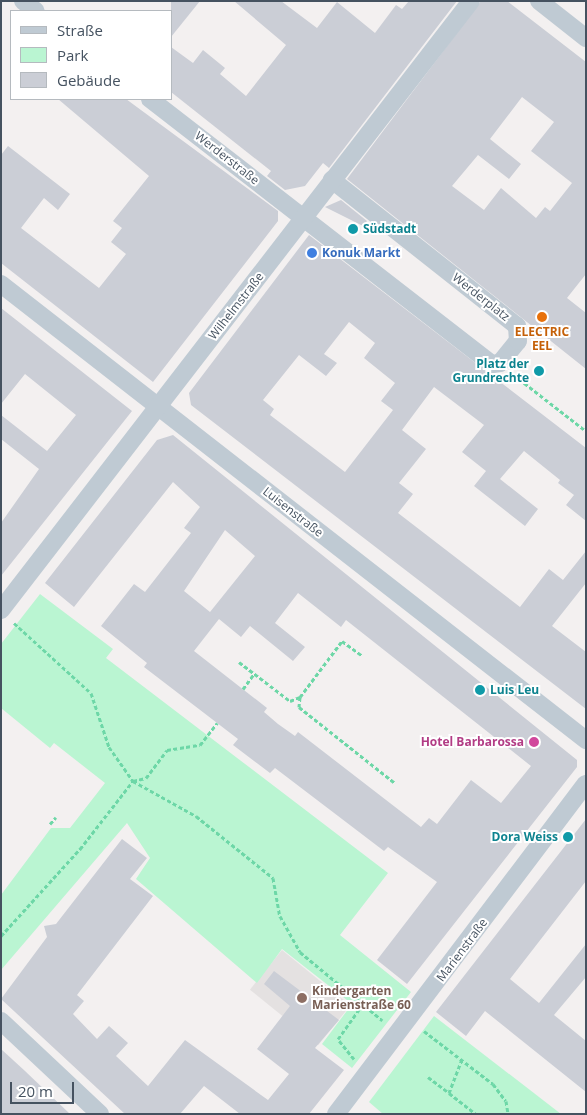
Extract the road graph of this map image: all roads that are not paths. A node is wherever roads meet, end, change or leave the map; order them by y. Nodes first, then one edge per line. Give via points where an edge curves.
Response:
1 (23, 1) edge
2 (470, 1) edge
3 (539, 1) edge
4 (35, 10) edge
5 (586, 38) edge
6 (151, 100) edge
7 (332, 180) junction
8 (304, 216) junction
9 (1, 284) edge
10 (157, 405) junction
11 (5, 615) edge
12 (586, 740) edge
13 (586, 784) edge
14 (1, 1022) edge
15 (100, 1114) edge
16 (336, 1114) edge

1 - 4 street
2 - 7 street, Wilhelmstraße
3 - 5 street
6 - 8 street, Werderstraße
7 - 8 street, Wilhelmstraße
7 - 8 street, Werderplatz via 517,326 518,341 500,363 492,364
8 - 10 street, Wilhelmstraße
9 - 10 street, Luisenstraße
10 - 11 street, Wilhelmstraße
10 - 12 street, Luisenstraße
13 - 16 street, Marienstraße
14 - 15 street

